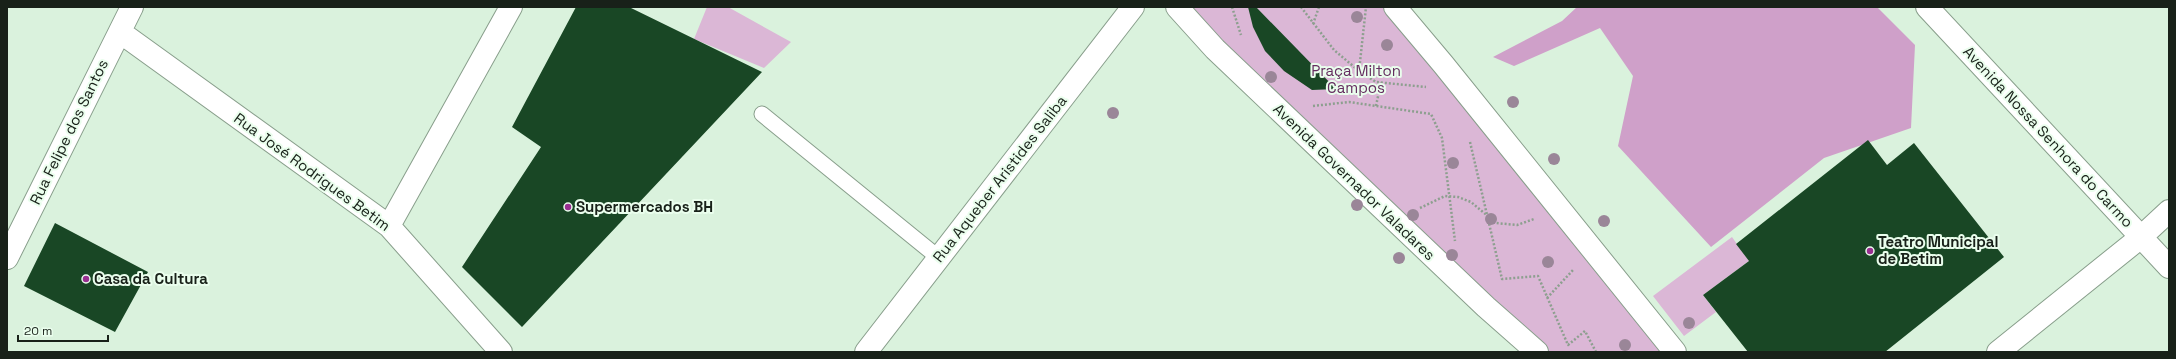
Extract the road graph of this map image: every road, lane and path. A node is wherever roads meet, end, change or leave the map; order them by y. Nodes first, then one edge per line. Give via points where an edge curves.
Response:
1 (132, 7) edge
2 (510, 7) edge
3 (1133, 7) edge
4 (1176, 7) edge
5 (1232, 7) edge
6 (1301, 7) edge
7 (1319, 7) edge
8 (1366, 7) edge
9 (1394, 7) edge
10 (1927, 7) edge
11 (1313, 24) junction
12 (120, 32) junction
13 (1244, 41) dead end
14 (1359, 71) junction
15 (1382, 82) junction
16 (1430, 88) dead end
17 (1310, 106) dead end
18 (1376, 106) junction
19 (762, 114) dead end
20 (1468, 136) dead end
21 (1450, 196) junction
22 (1415, 209) dead end
23 (2169, 212) edge
24 (1487, 215) junction
25 (1536, 218) dead end
26 (389, 226) junction
27 (2141, 237) junction
28 (1456, 243) dead end
29 (7, 258) edge
30 (939, 258) junction
31 (2169, 267) edge
32 (1574, 269) dead end
33 (1547, 298) junction
34 (492, 347) edge
35 (866, 352) edge
36 (1536, 352) edge
37 (1596, 352) edge
38 (1675, 352) edge
39 (1998, 352) edge

1 - 12 street, Rua Felipe dos Santos
2 - 26 street
3 - 30 street, Rua Aqueber Aristides Saliba
4 - 36 street, Avenida Governador Valadares via 1215,49
5 - 13 path
6 - 11 path
7 - 11 path
8 - 14 path
9 - 38 street
10 - 27 street, Avenida Nossa Senhora do Carmo
11 - 14 path via 1334,50
12 - 26 street, Rua José Rodrigues Betim
12 - 29 street, Rua Felipe dos Santos
14 - 15 path via 1376,82
15 - 16 path
15 - 18 path
17 - 18 path via 1349,102
18 - 21 path via 1431,114 1442,138
19 - 30 lane
20 - 24 path
21 - 22 path
21 - 24 path via 1471,202
21 - 28 path
23 - 27 street
24 - 25 path via 1496,223 1517,225
24 - 33 path via 1502,279 1538,276
26 - 34 street, Rua José Rodrigues Betim
27 - 31 street, Avenida Nossa Senhora do Carmo
27 - 39 street
30 - 35 street, Rua Aqueber Aristides Saliba
32 - 33 path
33 - 37 path via 1568,344 1585,331

